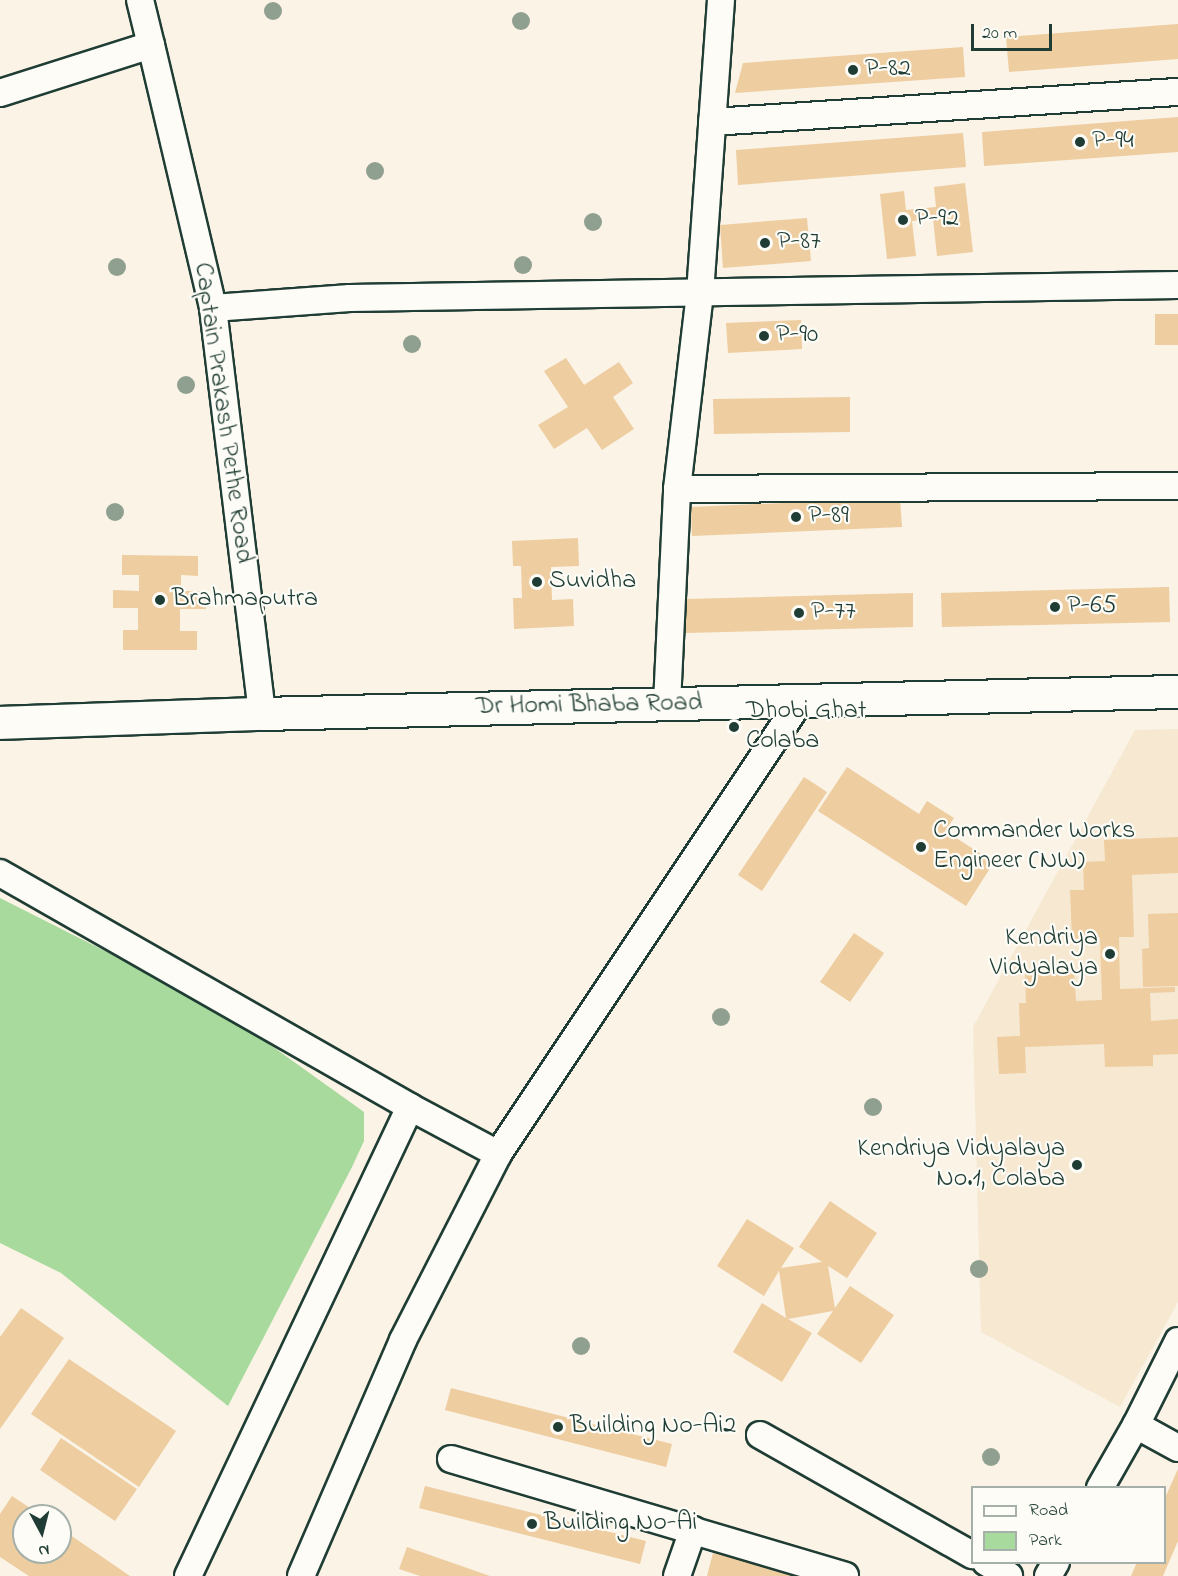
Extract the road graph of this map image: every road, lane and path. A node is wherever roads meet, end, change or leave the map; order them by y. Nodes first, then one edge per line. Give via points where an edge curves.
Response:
1 (140, 0) edge
2 (721, 0) edge
3 (151, 45) junction
4 (1178, 92) edge
5 (0, 93) edge
6 (712, 122) junction
7 (1178, 285) edge
8 (700, 293) junction
9 (213, 308) junction
10 (1178, 486) edge
11 (677, 489) junction
12 (1178, 692) edge
13 (800, 701) junction
14 (667, 704) junction
15 (262, 714) junction
16 (0, 723) edge
17 (0, 873) edge
18 (410, 1107) junction
19 (498, 1154) junction
20 (1178, 1341) edge
21 (1136, 1425) junction
22 (760, 1434) dead end
23 (1178, 1448) edge
24 (451, 1459) dead end
25 (1101, 1486) edge
26 (693, 1530) junction
27 (971, 1554) edge
28 (988, 1564) edge
29 (188, 1576) edge
30 (301, 1576) edge
31 (677, 1576) edge
32 (845, 1576) edge
33 (1009, 1576) edge

1 - 3 street, Captain Prakash Pethe Road
2 - 6 street
3 - 5 street
3 - 9 street, Captain Prakash Pethe Road
4 - 6 street
6 - 8 street
7 - 8 street
8 - 9 street via 350,298
8 - 11 street
9 - 15 street, Captain Prakash Pethe Road
10 - 11 street
11 - 14 street
12 - 13 street, Dr Homi Bhaba Road
13 - 14 street, Dr Homi Bhaba Road
13 - 19 street
14 - 15 street, Dr Homi Bhaba Road
15 - 16 street, Dr Homi Bhaba Road
17 - 18 street
18 - 19 street
18 - 29 street
19 - 30 street via 403,1340
20 - 21 street
21 - 23 street
21 - 25 street
22 - 27 street
24 - 26 street
26 - 31 street
26 - 32 street
28 - 33 street

